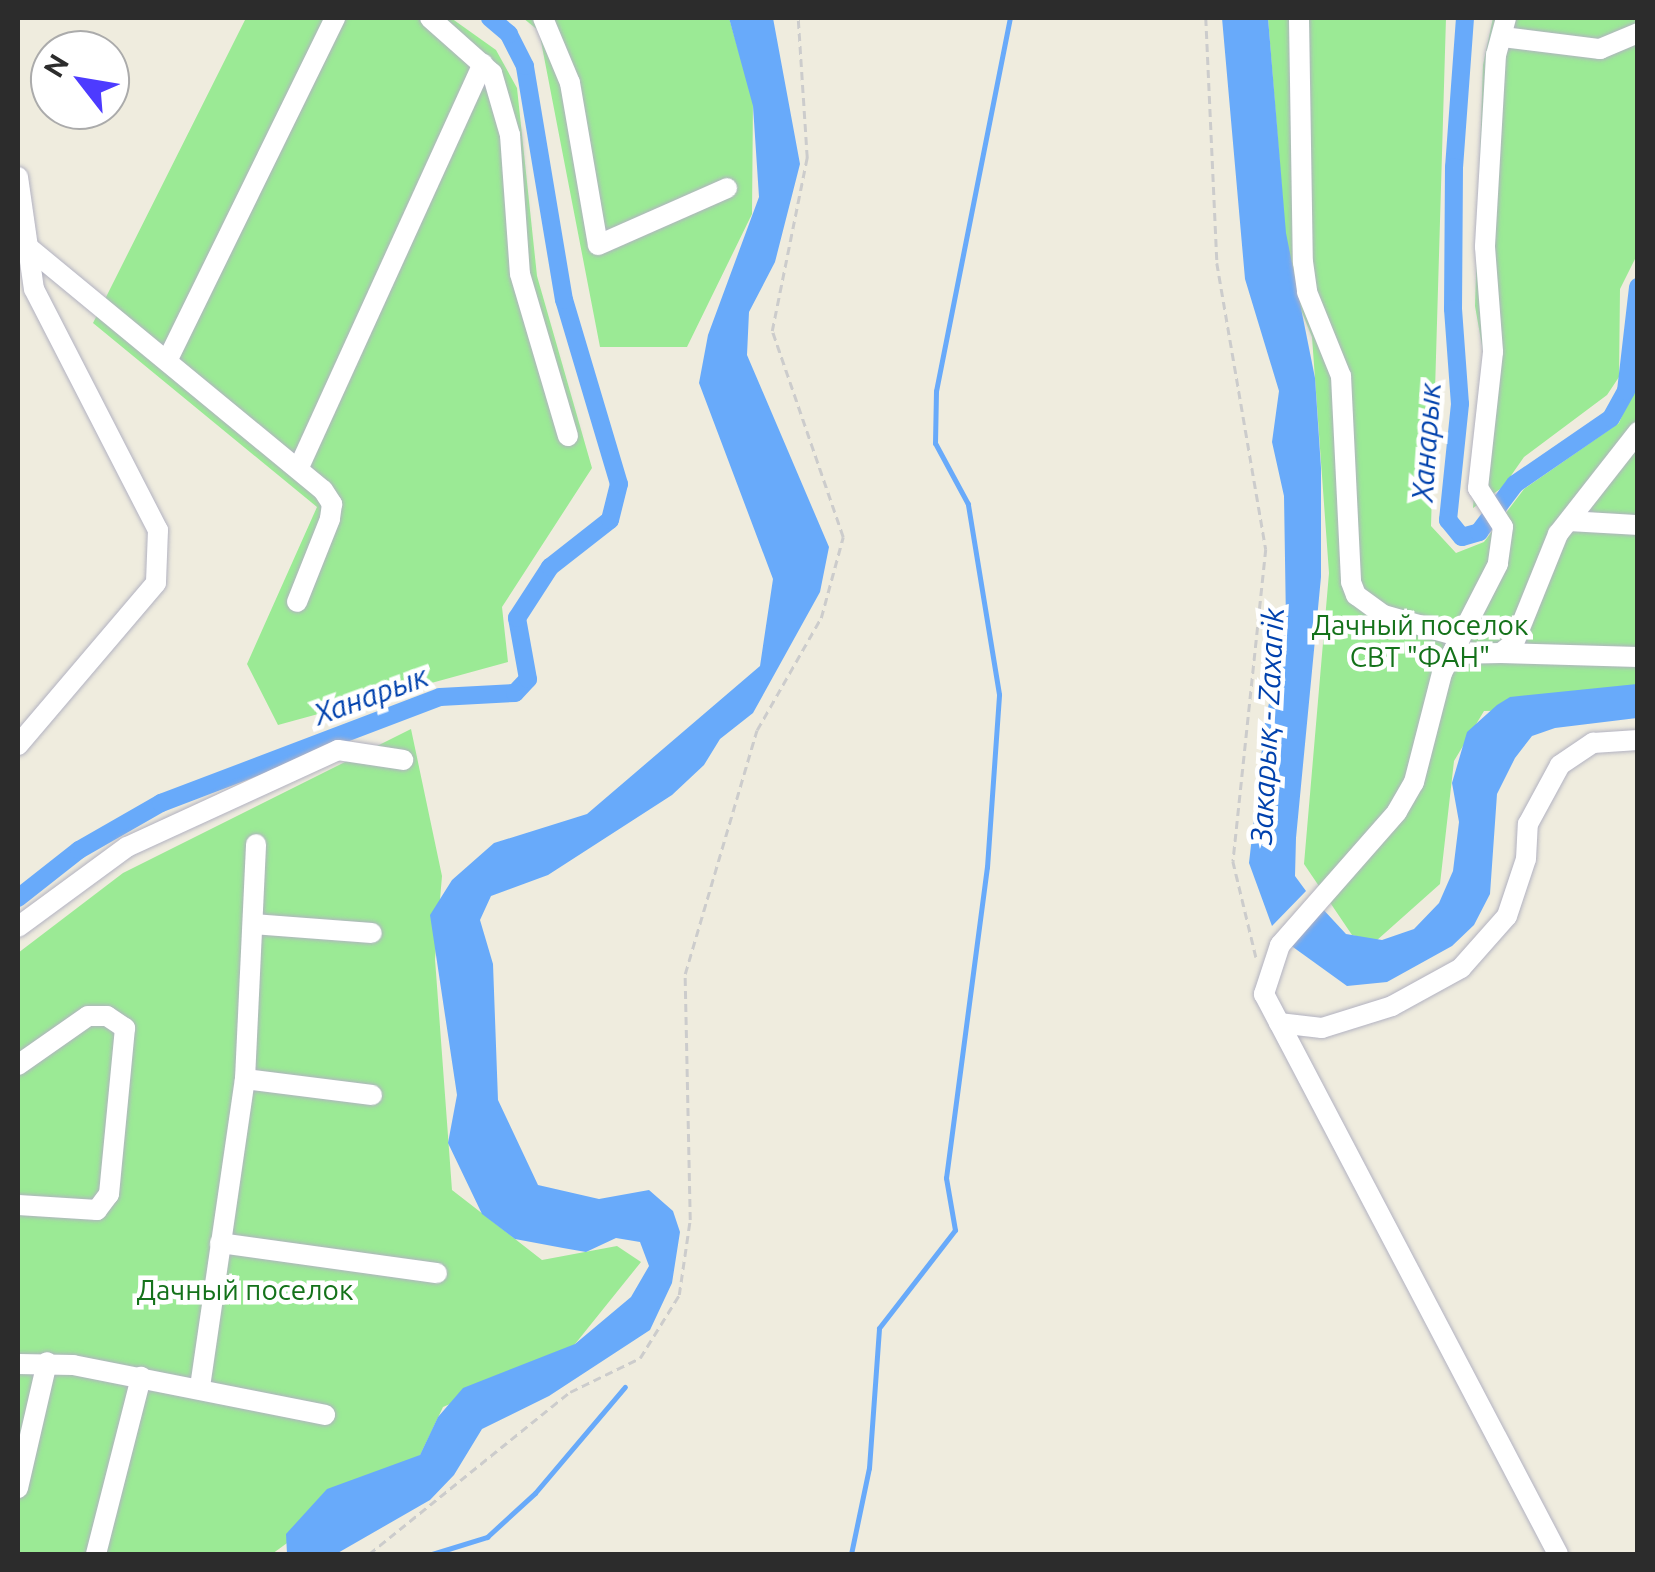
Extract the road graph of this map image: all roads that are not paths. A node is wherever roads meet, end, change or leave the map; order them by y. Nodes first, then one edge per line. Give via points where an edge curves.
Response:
1 (334, 18) edge
2 (430, 18) edge
3 (542, 18) edge
4 (1299, 18) edge
5 (1504, 27) edge
6 (1638, 33) edge
7 (483, 64) junction
8 (18, 177) edge
9 (727, 188) dead end
10 (28, 248) junction
11 (168, 360) junction
12 (1638, 432) edge
13 (568, 436) dead end
14 (300, 465) junction
15 (1570, 521) junction
16 (1638, 526) edge
17 (297, 602) dead end
18 (1457, 645) junction
19 (1501, 652) junction
20 (1638, 657) edge
21 (1638, 740) edge
22 (18, 745) edge
23 (403, 760) dead end
24 (256, 844) dead end
25 (253, 924) junction
26 (18, 927) edge
27 (372, 934) dead end
28 (1279, 1023) junction
29 (18, 1066) edge
30 (246, 1079) junction
31 (372, 1095) dead end
32 (18, 1205) edge
33 (220, 1243) junction
34 (437, 1273) dead end
35 (47, 1362) junction
36 (18, 1364) edge
37 (141, 1377) junction
38 (200, 1387) junction
39 (325, 1415) dead end
40 (18, 1482) edge
41 (96, 1554) edge
42 (1558, 1554) edge

1 - 11 street
2 - 7 street
3 - 9 street via 570,83 598,245
4 - 18 street via 1303,262 1307,292 1341,376 1351,582 1356,595 1384,616
5 - 6 street via 1600,48
5 - 18 street via 1485,247 1492,352 1478,488 1503,527 1498,564
7 - 13 street via 492,73 510,135 520,274
7 - 14 street
8 - 10 street
10 - 11 street
10 - 22 street via 34,288 158,530 156,583
11 - 14 street
12 - 15 street
14 - 17 street via 332,504
15 - 16 street
15 - 19 street via 1553,544 1520,630
18 - 19 street
18 - 28 street via 1414,782 1398,812 1280,945 1264,994
19 - 20 street
21 - 28 street via 1593,743 1560,765 1528,824 1526,859 1507,916 1460,968 1392,1006 1322,1028
23 - 26 street via 338,750 127,847
24 - 25 street
25 - 27 street
25 - 30 street
28 - 42 street
29 - 32 street via 88,1016 107,1016 125,1028 109,1194 97,1210
30 - 31 street
30 - 33 street
33 - 34 street
33 - 38 street
35 - 36 street
35 - 37 street
35 - 40 street
37 - 38 street
37 - 41 street
38 - 39 street

